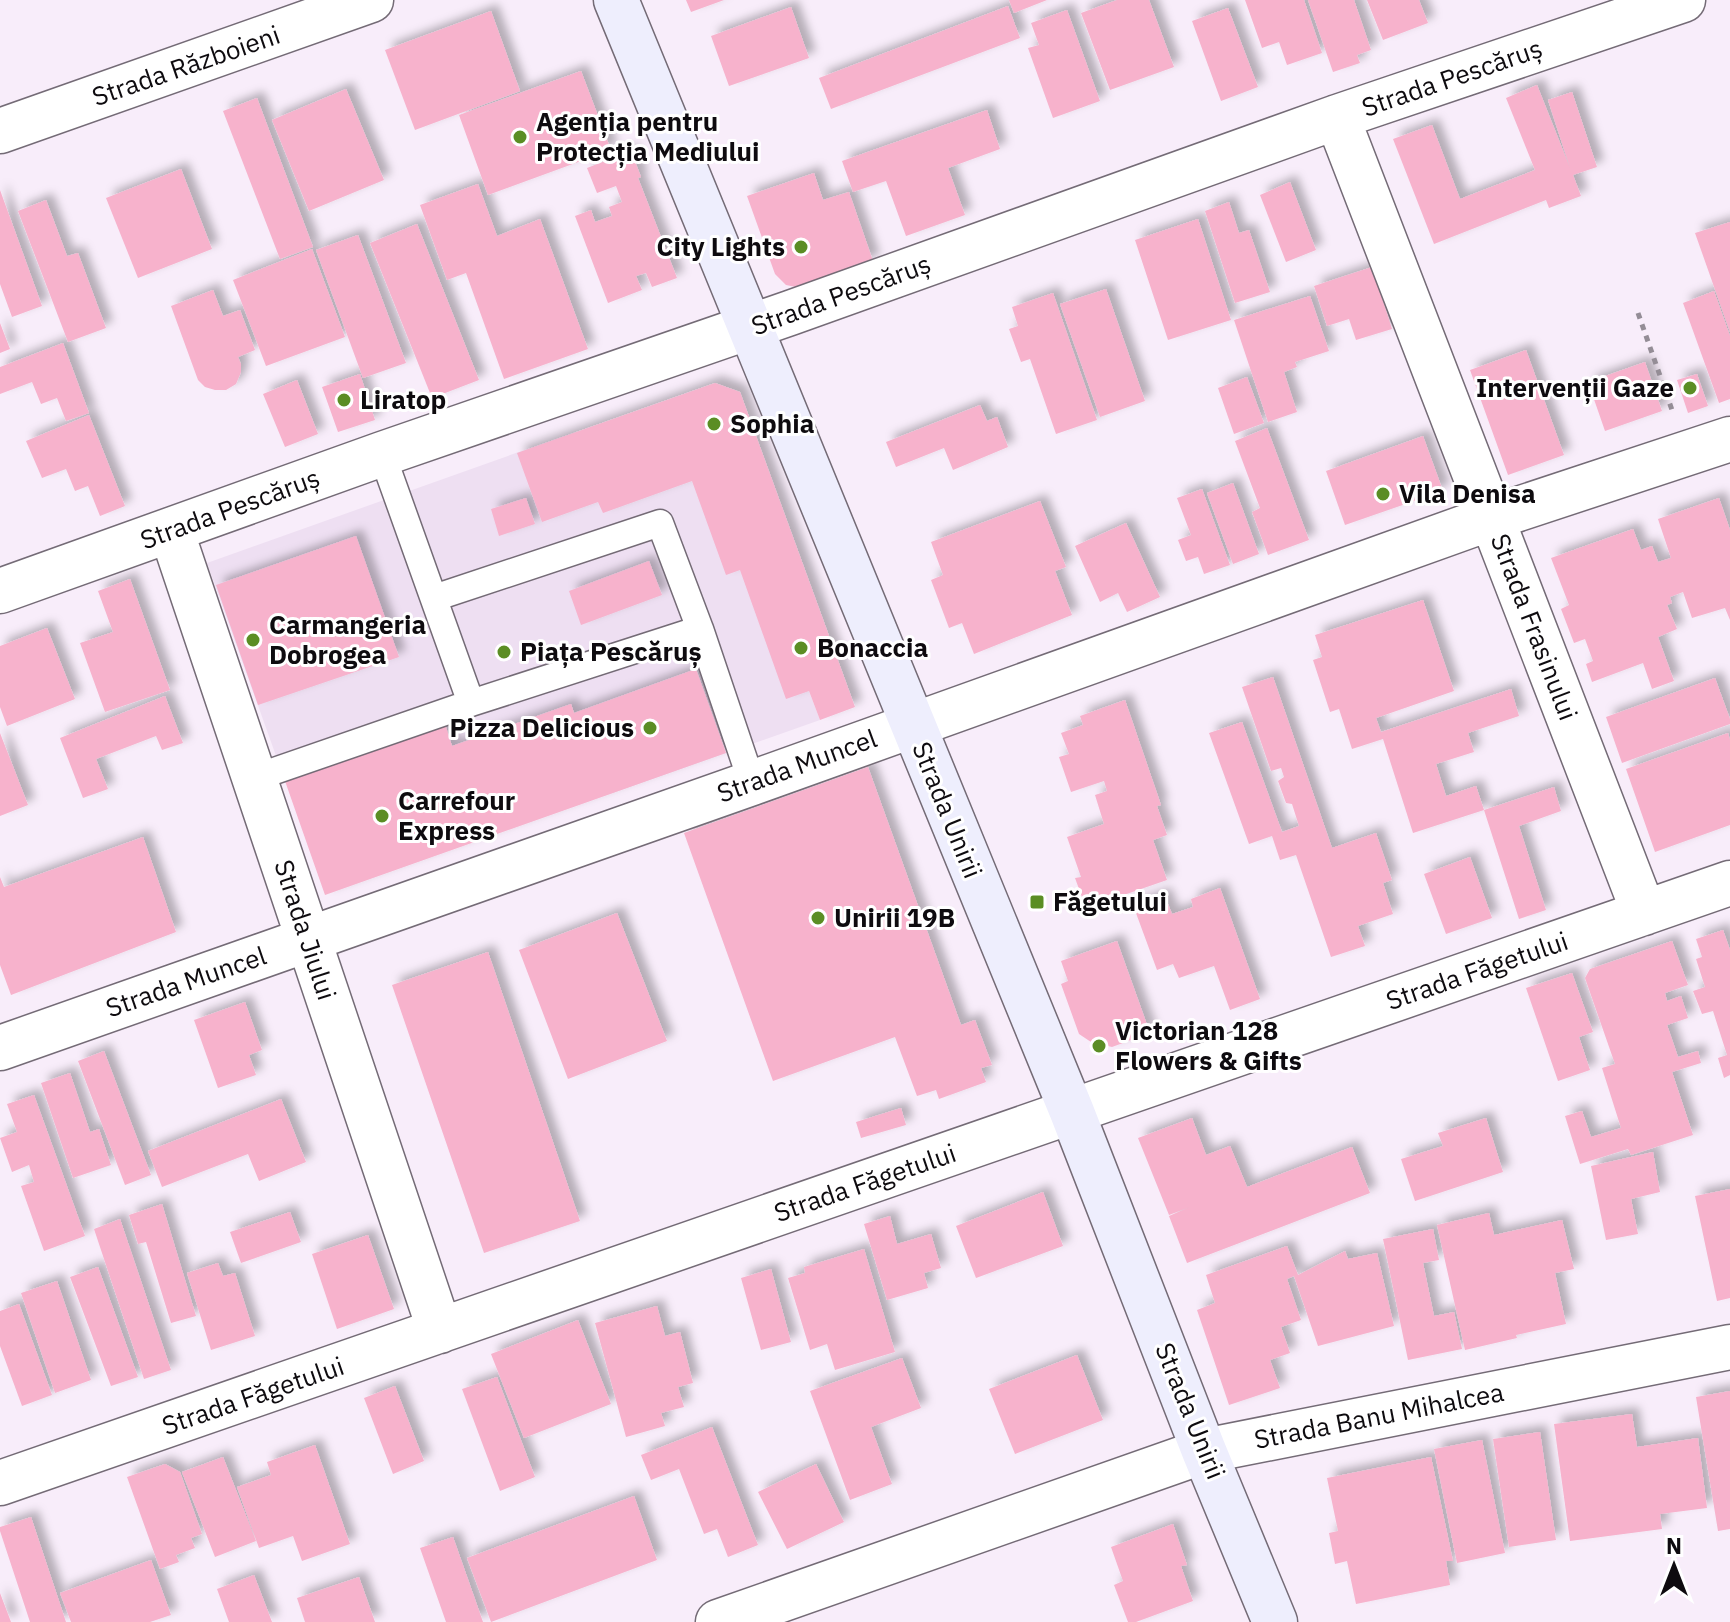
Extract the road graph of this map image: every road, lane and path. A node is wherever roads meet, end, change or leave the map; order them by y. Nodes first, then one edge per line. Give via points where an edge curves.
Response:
1 (371, 0) edge
2 (616, 0) edge
3 (1683, 0) edge
4 (1337, 117) junction
5 (0, 131) edge
6 (1638, 313) dead end
7 (750, 327) junction
8 (1676, 422) dead end
9 (1730, 439) edge
10 (382, 454) junction
11 (1491, 518) junction
12 (171, 530) junction
13 (0, 591) edge
14 (434, 598) junction
15 (700, 629) junction
16 (471, 703) junction
17 (913, 725) junction
18 (254, 778) junction
19 (752, 783) junction
20 (1730, 883) edge
21 (1644, 913) junction
22 (308, 939) junction
23 (0, 1048) edge
24 (1072, 1112) junction
25 (440, 1331) junction
26 (1730, 1347) edge
27 (1204, 1451) junction
28 (0, 1483) edge
29 (718, 1622) edge
30 (1275, 1622) edge

1 - 5 street, Strada Războieni
2 - 7 street, Strada Unirii
3 - 4 street, Strada Pescăruș
4 - 7 street, Strada Pescăruș
4 - 11 street, Strada Frasinului
6 - 8 path
7 - 10 street, Strada Pescăruș
7 - 17 street, Strada Unirii
9 - 11 street, Strada Muncel
10 - 12 street, Strada Pescăruș
10 - 14 lane
11 - 17 street, Strada Muncel
11 - 21 street, Strada Frasinului
12 - 13 street, Strada Pescăruș
12 - 18 street, Strada Jiului
14 - 15 lane via 660,523
14 - 16 lane
15 - 16 lane
15 - 19 lane
16 - 18 lane
17 - 19 street, Strada Muncel
17 - 24 street, Strada Unirii
18 - 22 street, Strada Jiului
19 - 22 street, Strada Muncel
20 - 21 street, Strada Făgetului
21 - 24 street, Strada Făgetului
22 - 23 street, Strada Muncel
22 - 25 street, Strada Jiului
24 - 25 street, Strada Făgetului
24 - 27 street, Strada Unirii
25 - 28 street, Strada Făgetului
26 - 27 street, Strada Banu Mihalcea
27 - 29 street, Strada Banu Mihalcea
27 - 30 street, Strada Unirii

